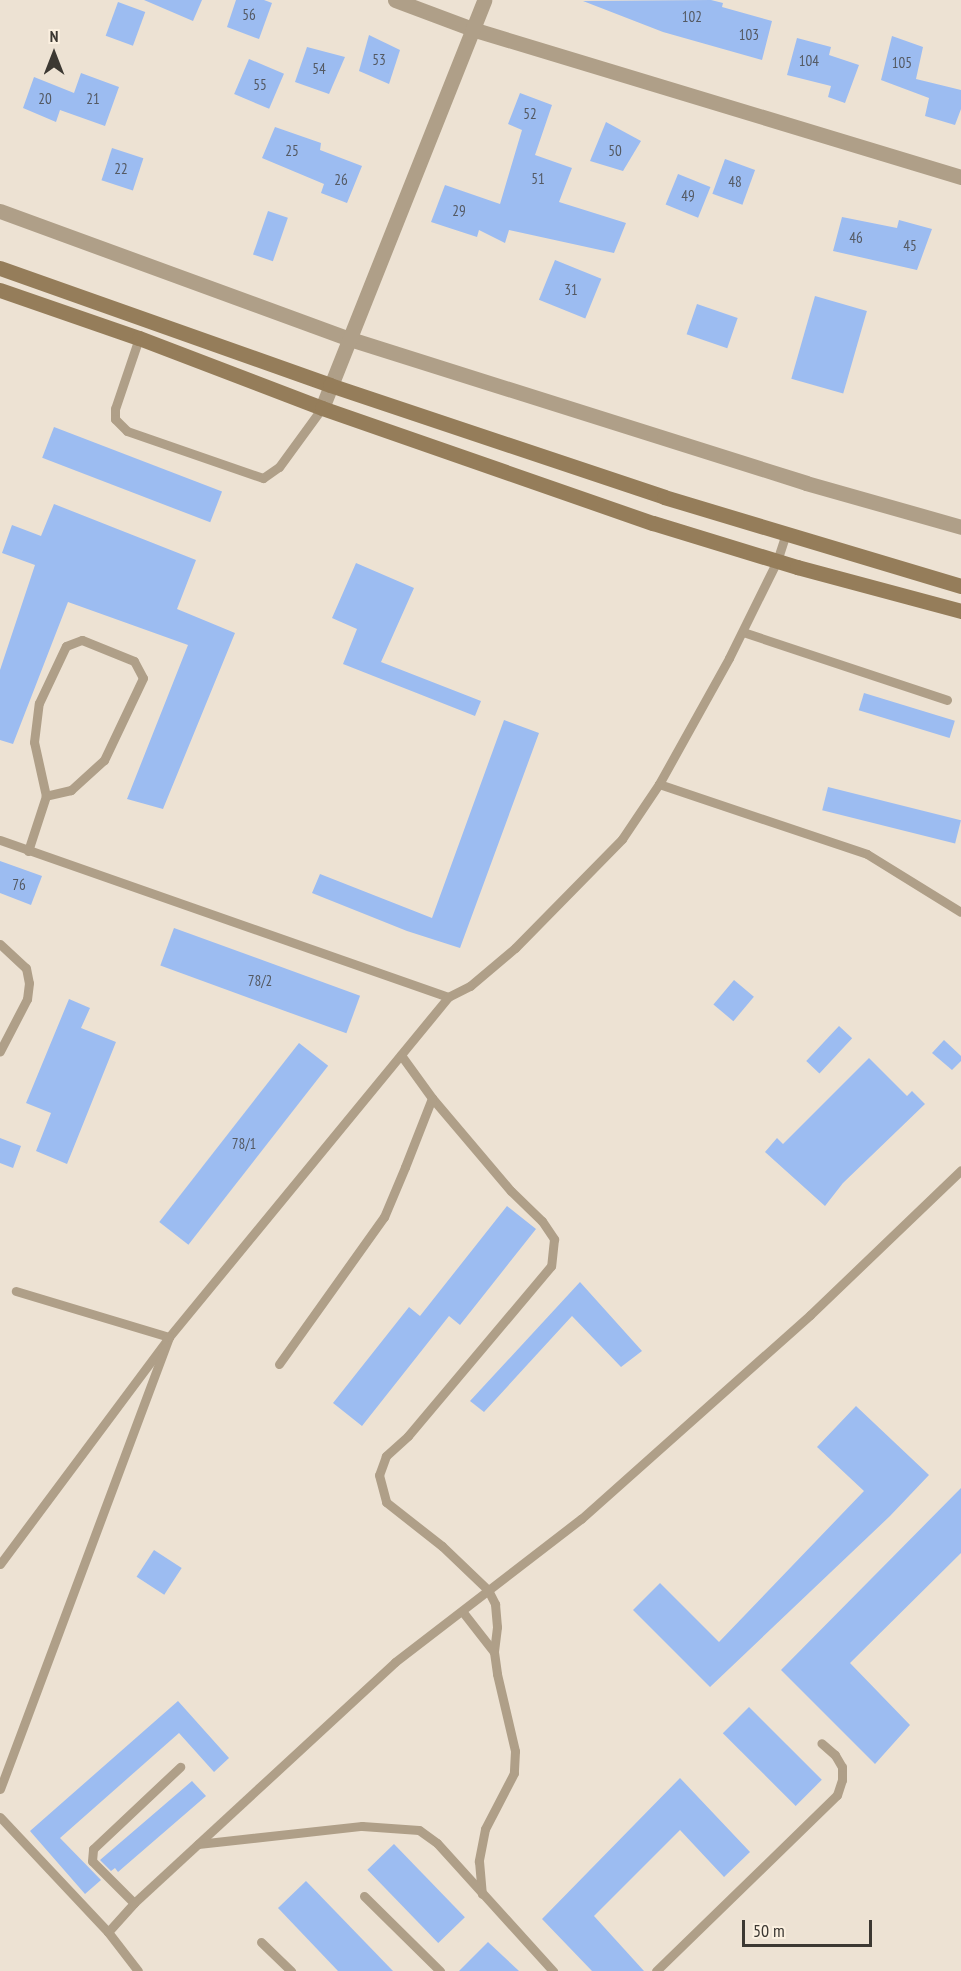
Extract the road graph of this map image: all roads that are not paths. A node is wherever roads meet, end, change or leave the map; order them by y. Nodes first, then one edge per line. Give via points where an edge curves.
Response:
1 (395, 0) edge
2 (484, 0) edge
3 (472, 29) junction
4 (961, 177) edge
5 (0, 211) edge
6 (0, 268) edge
7 (0, 290) edge
8 (139, 338) junction
9 (350, 339) junction
10 (330, 385) junction
11 (322, 408) junction
12 (961, 526) edge
13 (786, 534) junction
14 (777, 561) junction
15 (961, 586) edge
16 (961, 611) edge
17 (743, 632) junction
18 (947, 700) dead end
19 (659, 784) junction
20 (46, 795) junction
21 (0, 840) edge
22 (28, 851) junction
23 (961, 912) edge
24 (0, 944) edge
25 (448, 996) junction
26 (0, 1051) edge
27 (400, 1055) junction
28 (432, 1098) junction
29 (961, 1170) edge
30 (16, 1291) dead end
31 (170, 1337) junction
32 (279, 1364) dead end
33 (0, 1564) edge
34 (488, 1590) junction
35 (462, 1611) junction
36 (494, 1652) junction
37 (821, 1743) dead end
38 (180, 1767) dead end
39 (0, 1789) edge
40 (0, 1817) edge
41 (197, 1844) junction
42 (482, 1894) junction
43 (364, 1896) dead end
44 (134, 1903) junction
45 (108, 1932) junction
46 (261, 1942) dead end
47 (138, 1971) edge
48 (291, 1971) edge
49 (440, 1971) edge
50 (554, 1971) edge
51 (656, 1971) edge

1 - 3 street
2 - 3 street
3 - 4 street
3 - 9 street
5 - 9 street
6 - 10 main road
7 - 8 main road
8 - 11 main road
8 - 11 lane via 115,409 115,419 127,431 263,478 279,467
9 - 10 street
9 - 12 street via 806,483
10 - 11 street
10 - 13 main road via 653,494
11 - 14 main road via 653,523
13 - 14 lane
13 - 15 main road
14 - 16 main road
14 - 17 lane
17 - 18 lane
17 - 19 lane
19 - 23 lane via 867,854
19 - 25 lane via 622,839 515,948 470,986
20 - 20 lane via 34,742 39,703 66,646 82,640 134,662 143,678 105,760 71,790
20 - 22 lane
21 - 22 lane
22 - 25 lane
24 - 26 lane via 26,968 29,983 27,999
25 - 27 lane
27 - 28 lane
27 - 31 lane
28 - 32 lane via 384,1217
28 - 34 lane via 554,1239 551,1266 408,1436 386,1456 379,1474 386,1502 442,1546
29 - 34 lane via 729,1389 581,1519
30 - 31 lane
31 - 33 lane
31 - 39 lane
34 - 35 lane
34 - 36 lane via 497,1613
35 - 36 lane
35 - 41 lane via 396,1662
36 - 42 lane via 515,1751 514,1773 485,1829 479,1861
37 - 51 lane via 842,1767 837,1794
38 - 44 lane via 93,1849 92,1861
40 - 45 lane
41 - 42 lane via 362,1826 419,1830
41 - 44 lane
42 - 50 lane
43 - 49 lane
44 - 45 lane
45 - 47 lane
46 - 48 lane

